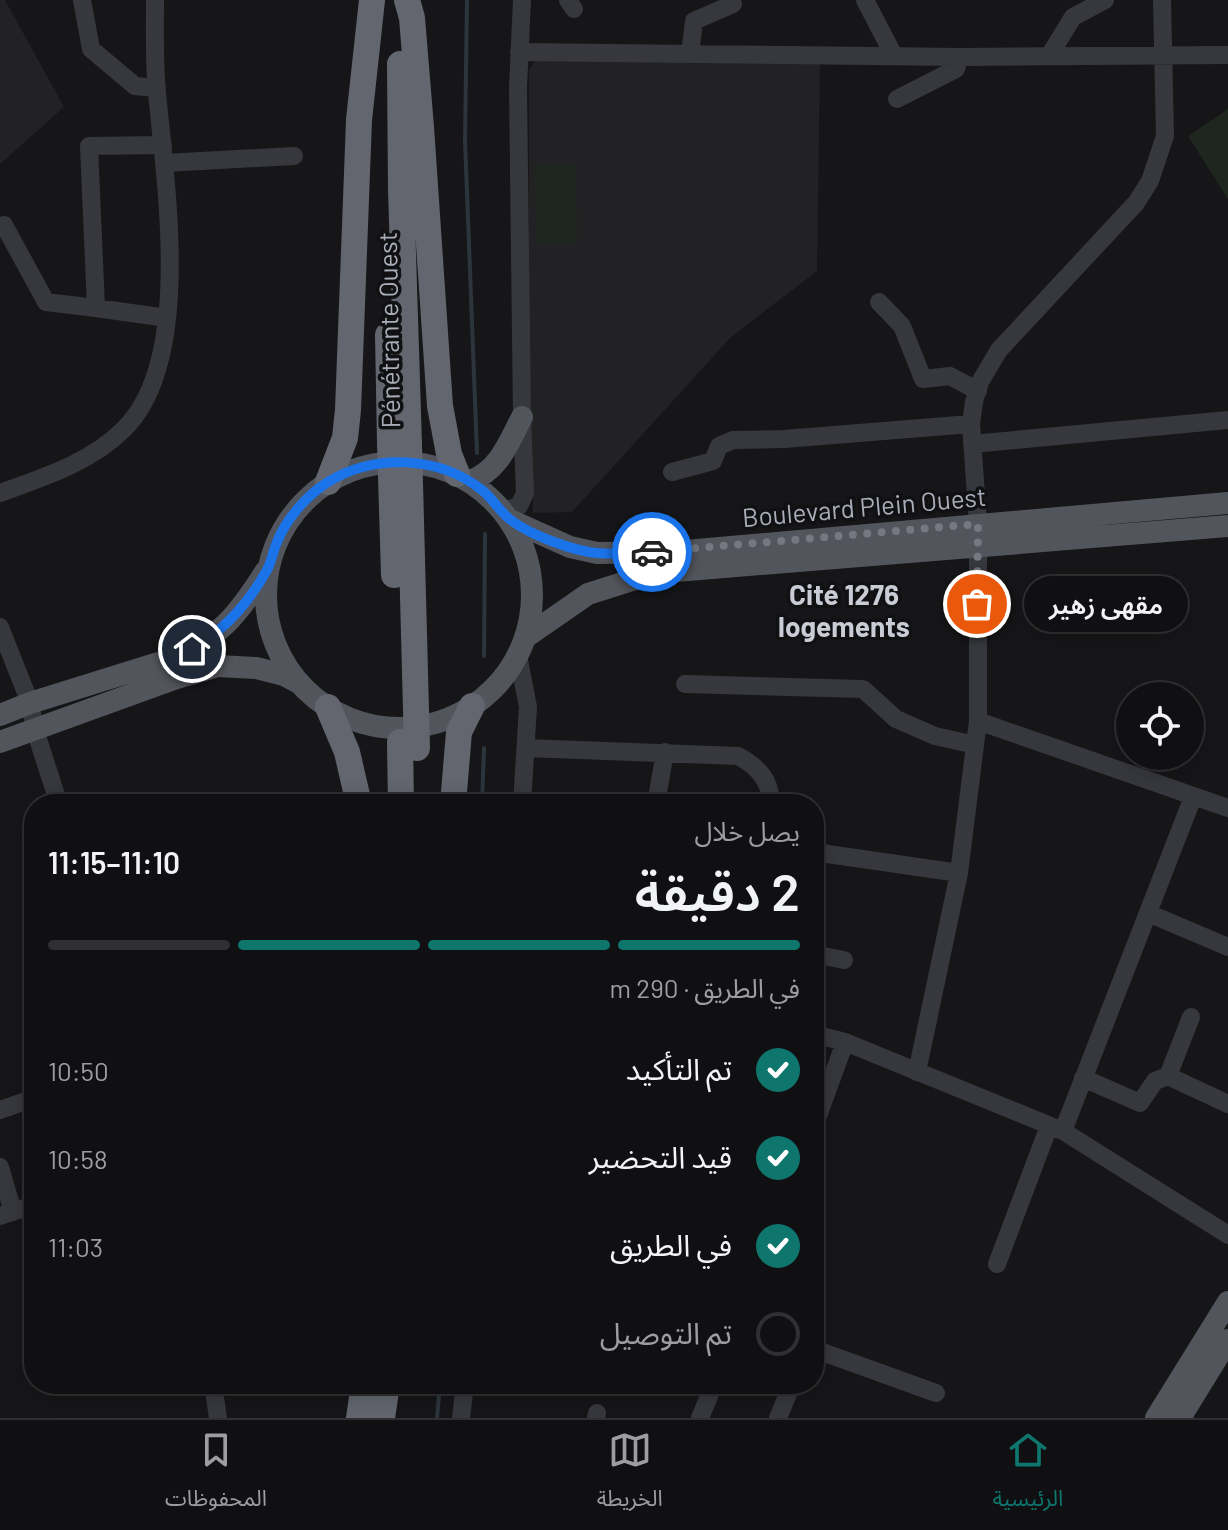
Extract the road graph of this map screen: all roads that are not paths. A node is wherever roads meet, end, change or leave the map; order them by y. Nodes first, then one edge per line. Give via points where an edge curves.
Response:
1 (82, 0) edge
2 (155, 0) edge
3 (372, 0) edge
4 (380, 0) edge
5 (400, 0) edge
6 (407, 0) edge
7 (522, 0) edge
8 (865, 0) edge
9 (1105, 0) edge
10 (1165, 3) edge
11 (733, 4) dead end
12 (519, 52) junction
13 (690, 54) junction
14 (1161, 54) junction
15 (1228, 55) edge
16 (894, 56) junction
17 (1049, 56) junction
18 (960, 57) junction
19 (156, 88) junction
20 (897, 99) dead end
21 (163, 154) junction
22 (294, 156) dead end
23 (4, 225) dead end
24 (879, 302) dead end
25 (96, 308) junction
26 (167, 318) junction
27 (978, 391) junction
28 (522, 417) junction
29 (1228, 420) edge
30 (971, 424) junction
31 (400, 444) junction
32 (972, 444) junction
33 (672, 472) dead end
34 (464, 478) junction
35 (328, 482) junction
36 (0, 493) edge
37 (1228, 503) edge
38 (507, 515) junction
39 (1228, 526) edge
40 (977, 535) junction
41 (268, 568) junction
42 (0, 627) edge
43 (522, 646) junction
44 (685, 684) dead end
45 (301, 685) junction
46 (30, 703) junction
47 (472, 706) junction
48 (328, 707) junction
49 (0, 715) edge
50 (978, 721) junction
51 (35, 730) junction
52 (0, 742) edge
53 (408, 745) junction
54 (975, 745) junction
55 (526, 748) junction
56 (665, 752) junction
57 (56, 794) edge
58 (357, 794) edge
59 (402, 794) edge
60 (416, 794) edge
61 (454, 794) edge
62 (523, 794) edge
63 (658, 794) edge
64 (769, 794) edge
65 (1193, 797) junction
66 (1228, 808) edge
67 (824, 853) edge
68 (959, 873) junction
69 (1148, 913) junction
70 (1228, 947) edge
71 (824, 956) edge
72 (844, 960) dead end
73 (1191, 1017) dead end
74 (824, 1037) edge
75 (845, 1042) junction
76 (917, 1072) junction
77 (1168, 1076) junction
78 (1083, 1078) junction
79 (824, 1100) edge
80 (24, 1102) edge
81 (1228, 1104) edge
82 (0, 1110) edge
83 (1056, 1128) junction
84 (0, 1167) edge
85 (7, 1214) edge
86 (1228, 1235) edge
87 (997, 1264) dead end
88 (1228, 1302) edge
89 (1228, 1340) edge
90 (824, 1353) edge
91 (936, 1393) dead end
92 (214, 1394) edge
93 (363, 1394) edge
94 (386, 1394) edge
95 (464, 1394) edge
96 (710, 1394) edge
97 (788, 1394) edge
98 (218, 1418) edge
99 (359, 1418) edge
100 (382, 1418) edge
101 (461, 1418) edge
102 (700, 1418) edge
103 (778, 1418) edge
104 (1156, 1418) edge
105 (1180, 1418) edge

1 - 19 street via 91,49 135,86
2 - 19 street
3 - 35 highway via 359,120 348,410 345,438
4 - 31 highway, Pénétrante Ouest
5 - 31 highway, Pénétrante Ouest
6 - 34 highway via 440,406 449,454
7 - 12 street
8 - 16 street
9 - 17 street via 1073,17
10 - 14 street
11 - 13 street via 694,21
12 - 13 street
12 - 28 street
13 - 16 street
14 - 15 street
14 - 17 street
14 - 27 street via 1165,136 1150,181 1127,214 999,350
16 - 18 street
17 - 18 street
18 - 20 street via 956,69
19 - 21 street
21 - 22 street
21 - 25 street via 89,146
21 - 26 street
23 - 25 street via 46,302
24 - 27 street via 902,326 923,379 950,376
25 - 26 street
26 - 36 street via 157,374 126,428 62,470
27 - 30 street
28 - 34 main road via 495,465 483,475
28 - 38 street via 525,498
29 - 32 street
30 - 32 street
30 - 33 street via 733,440 719,446 713,461
31 - 53 highway, Pénétrante Ouest, bridge
32 - 40 street
34 - 35 main road via 425,464 392,461 359,467
34 - 38 main road
35 - 41 main road via 290,519
37 - 40 main road, Boulevard Plein Ouest
38 - 40 main road, Boulevard Plein Ouest via 570,547 597,553
38 - 43 main road via 532,577 532,607
39 - 40 main road, Boulevard Plein Ouest
40 - 43 main road, Boulevard Plein Ouest via 647,577 588,594
40 - 50 street
41 - 45 main road via 271,630
41 - 46 main road via 230,622 192,649
42 - 46 street
43 - 47 main road via 494,689
43 - 55 street
44 - 54 street via 863,689 896,719
45 - 48 main road
45 - 51 main road via 256,668 218,666
46 - 49 main road
46 - 51 street
47 - 48 main road via 415,727 385,727
47 - 61 highway via 459,732
48 - 58 highway
50 - 54 street
50 - 65 street
51 - 52 main road
51 - 57 street
53 - 59 highway, Pénétrante Ouest
53 - 60 highway, Pénétrante Ouest
54 - 68 street
55 - 56 street
55 - 62 street
56 - 63 street
56 - 64 street via 738,756 752,763
65 - 66 street
65 - 69 street
67 - 68 street
68 - 76 street
69 - 70 street
69 - 78 street
71 - 72 street
73 - 77 street
74 - 75 street
75 - 76 street
75 - 79 street
76 - 83 street
77 - 78 street via 1155,1081 1140,1103
77 - 81 street
78 - 83 street
80 - 82 street
83 - 86 street
83 - 87 street
84 - 85 street
88 - 104 main road
89 - 105 main road
90 - 91 street
92 - 98 street
93 - 99 highway
94 - 100 highway
95 - 101 street
96 - 102 street
97 - 103 street

